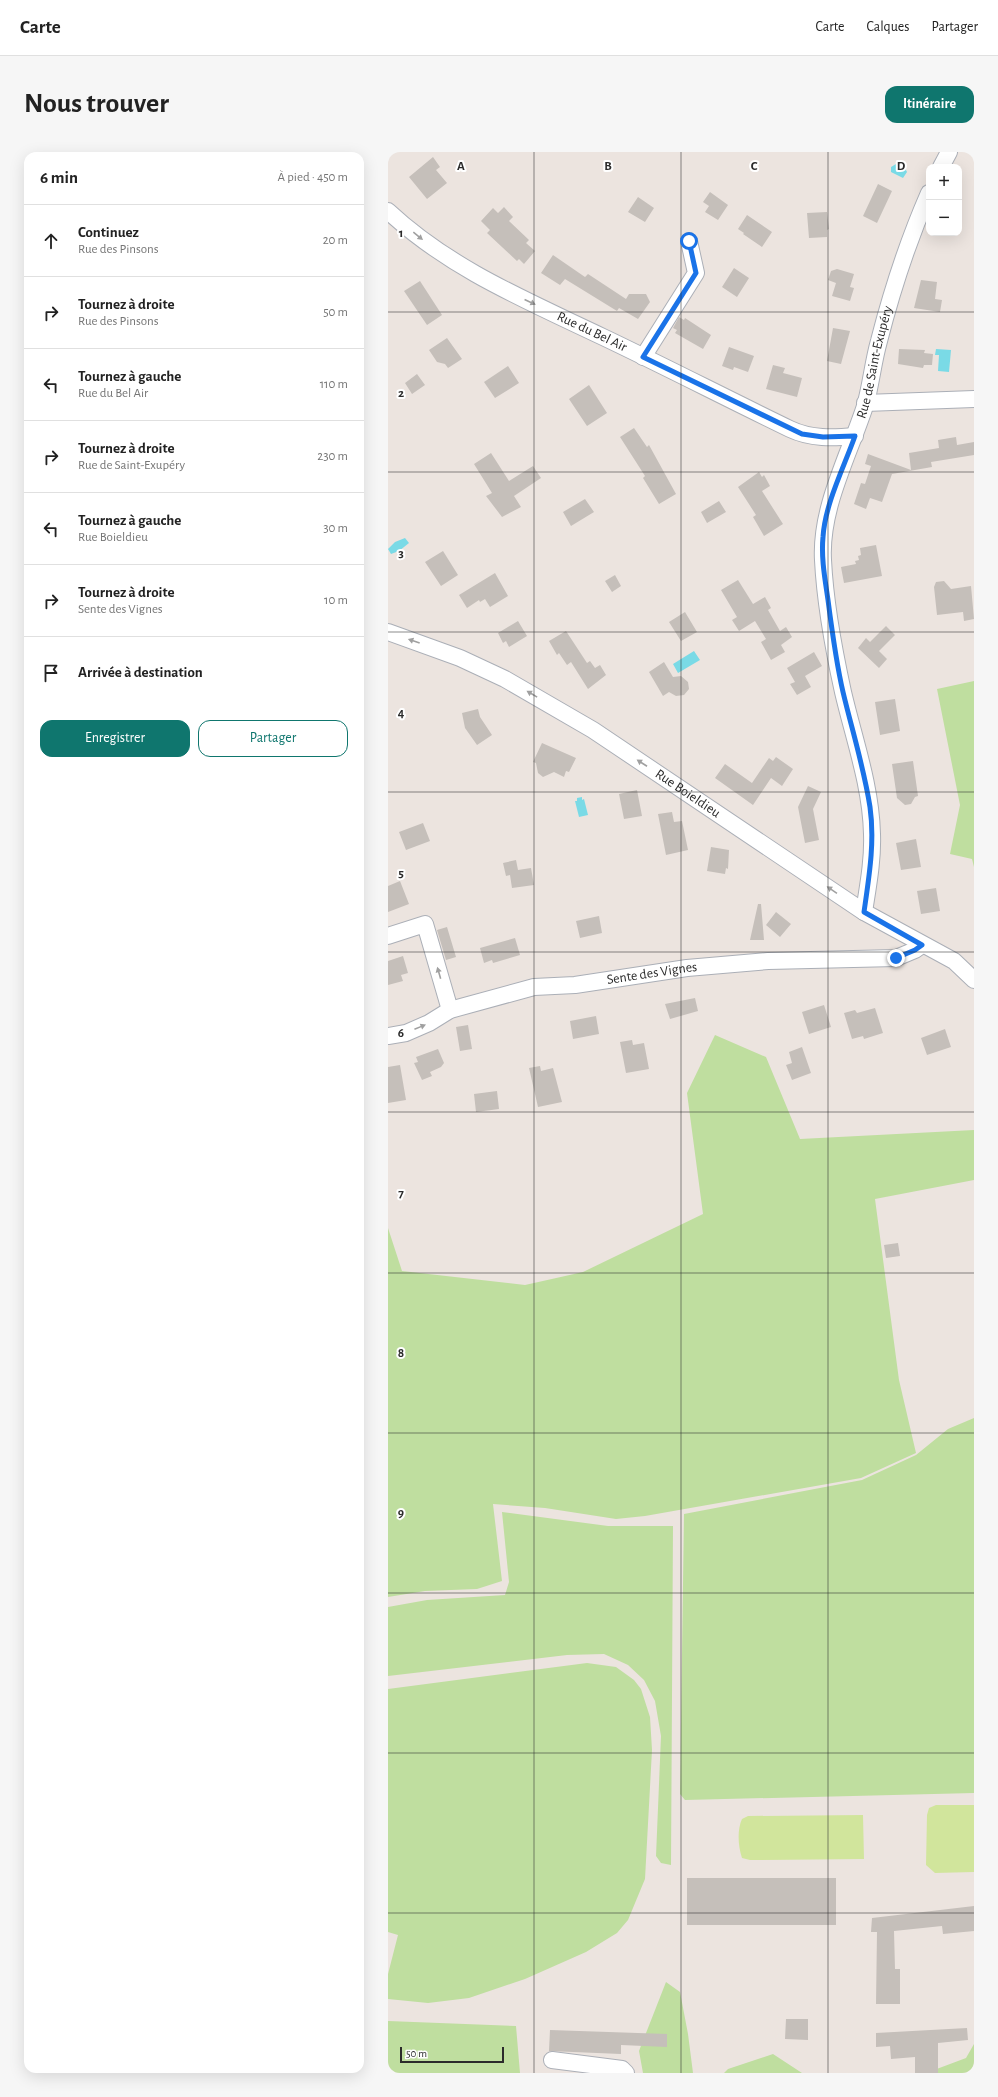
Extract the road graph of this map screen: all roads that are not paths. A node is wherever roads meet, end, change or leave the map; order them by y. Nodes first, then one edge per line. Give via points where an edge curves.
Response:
1 (949, 152) edge
2 (943, 164) edge
3 (926, 200) edge
4 (388, 211) edge
5 (689, 241) dead end
6 (643, 357) junction
7 (974, 399) edge
8 (866, 404) junction
9 (855, 436) junction
10 (388, 632) edge
11 (864, 912) junction
12 (388, 936) edge
13 (922, 945) junction
14 (974, 980) edge
15 (450, 1010) junction
16 (388, 1036) edge
17 (552, 2060) dead end
18 (626, 2073) edge

1 - 2 street
3 - 8 street, Rue de Saint-Exupéry via 903,258 879,341
4 -> 6 street, Rue du Bel Air via 448,259 512,294
5 - 6 street via 696,273
6 - 9 street, Rue du Bel Air via 802,434 823,437
7 - 8 street
8 - 9 street, Rue de Saint-Exupéry
9 - 11 street, Rue de Saint-Exupéry via 827,514 823,536 823,560 843,692 862,764 870,807 872,835
11 -> 10 street, Rue Boieldieu via 641,762 505,679 460,658
11 - 13 street, Rue Boieldieu
15 -> 12 street via 425,924
13 - 14 street, Rue Boieldieu via 954,961
13 - 15 street, Sente des Vignes via 896,958 761,962 687,968 575,985 534,987
16 -> 15 street, Sente des Vignes via 406,1033
17 - 18 street via 622,2069

